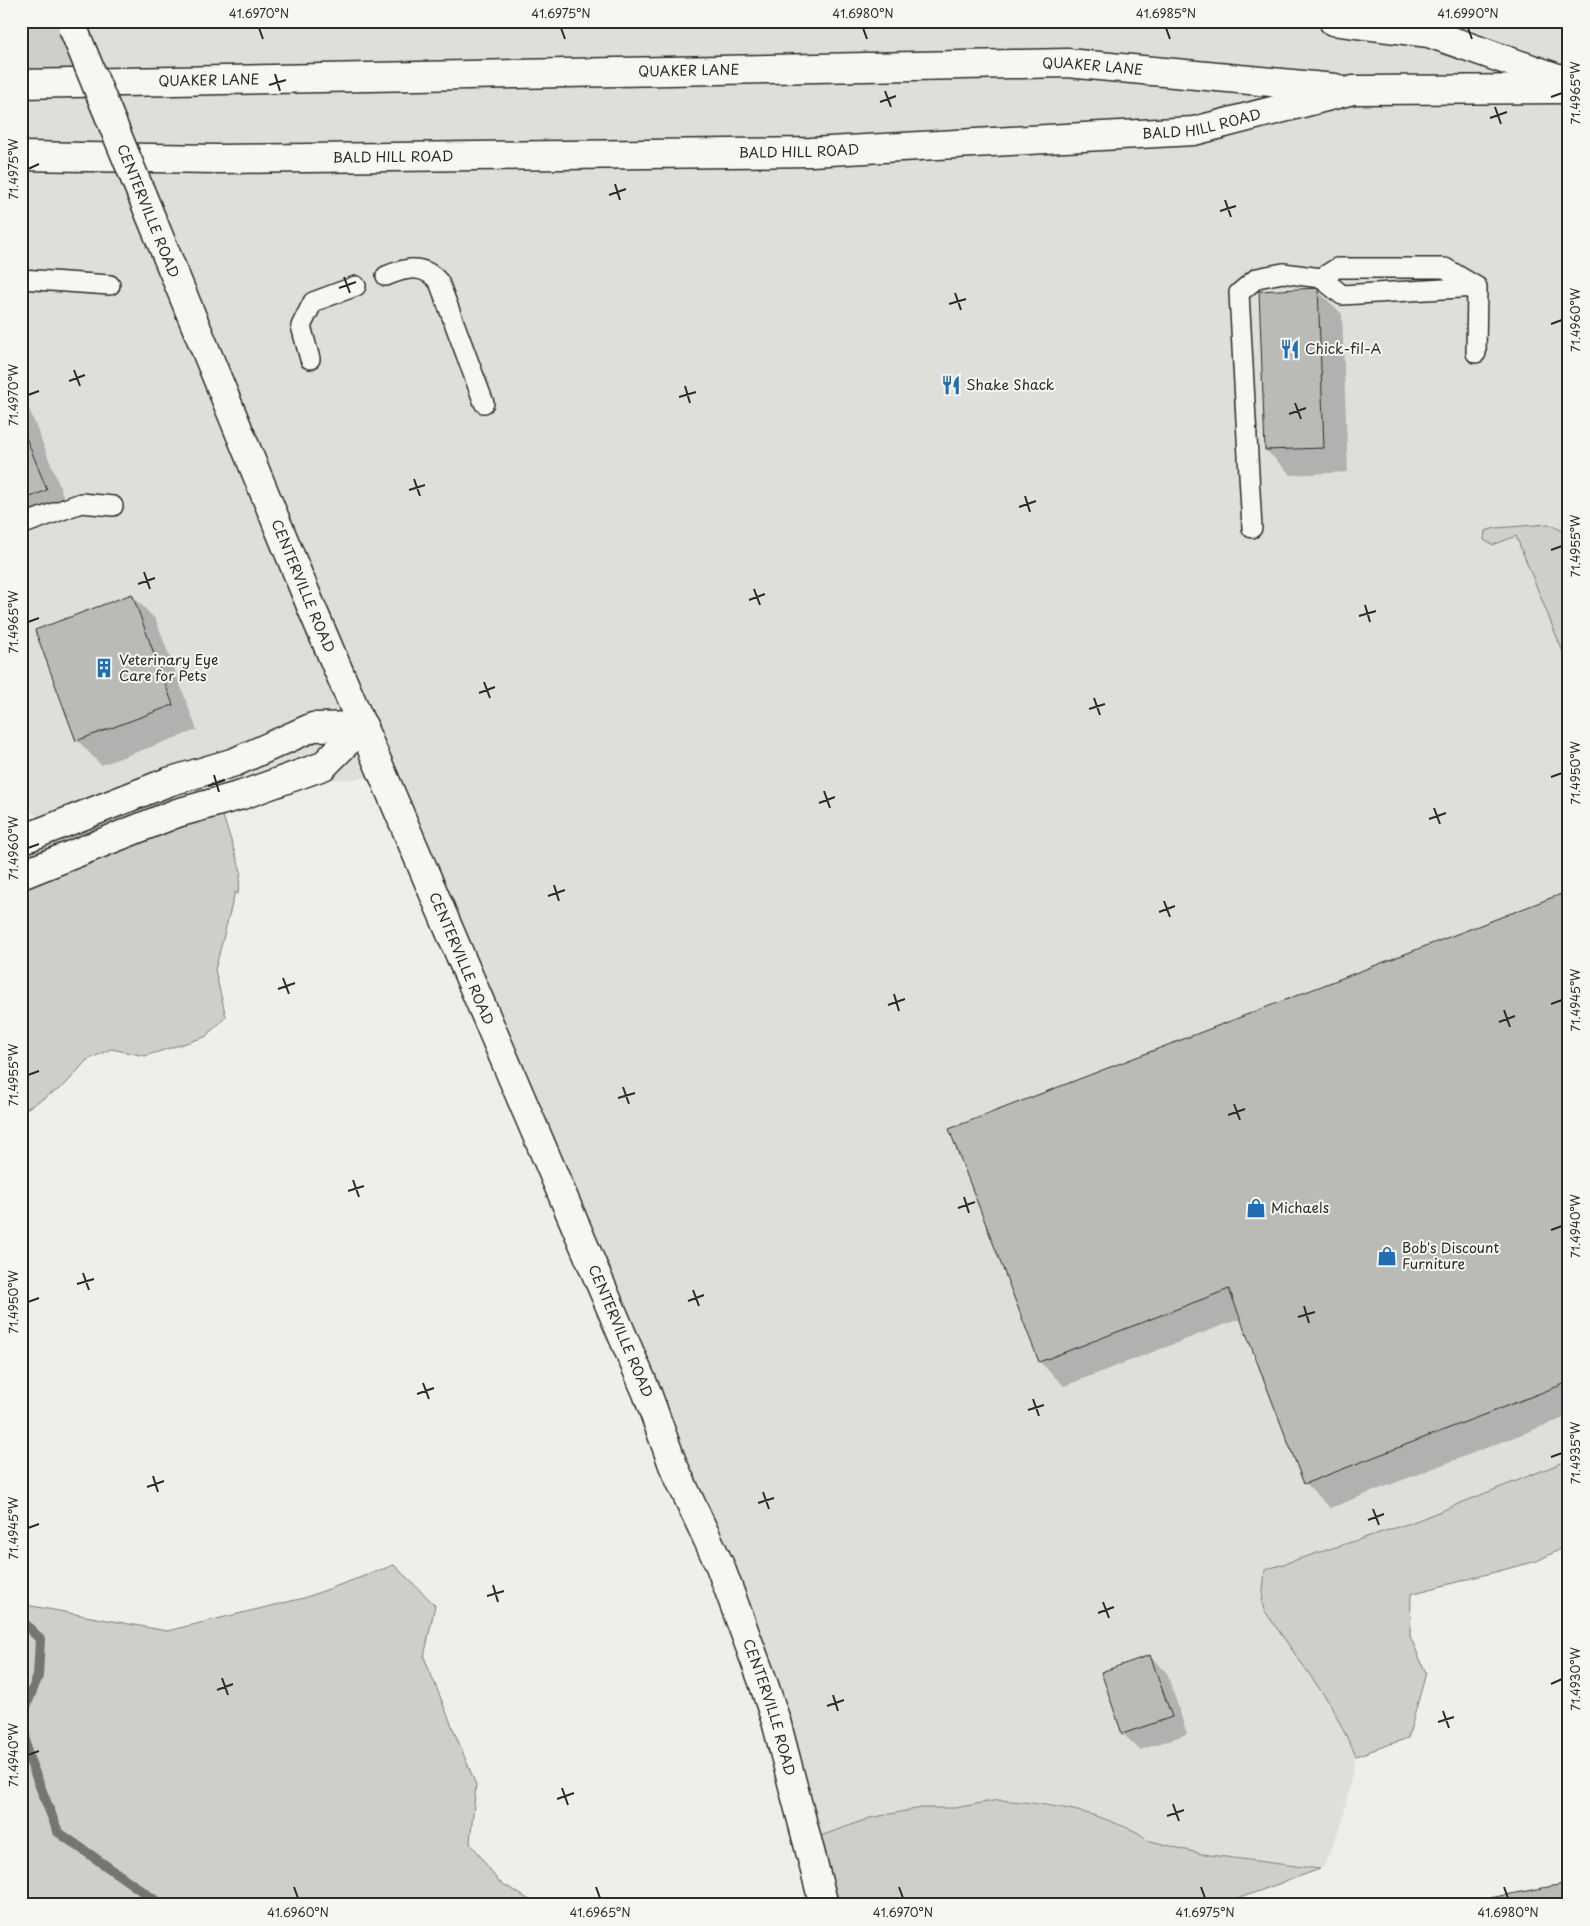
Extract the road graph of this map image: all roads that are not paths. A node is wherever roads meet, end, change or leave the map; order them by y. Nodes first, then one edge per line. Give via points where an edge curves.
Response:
1 (1333, 21) edge
2 (72, 25) edge
3 (1569, 82) edge
4 (21, 84) edge
5 (1569, 89) edge
6 (1354, 90) junction
7 (21, 156) edge
8 (386, 276) dead end
9 (21, 278) edge
10 (1321, 278) junction
11 (110, 285) dead end
12 (356, 286) dead end
13 (1477, 287) junction
14 (1476, 353) dead end
15 (310, 359) dead end
16 (484, 404) dead end
17 (113, 506) dead end
18 (21, 525) edge
19 (1252, 528) dead end
20 (363, 726) junction
21 (21, 840) edge
22 (21, 875) edge
23 (824, 1905) edge

1 - 3 main road via 1429,33
2 - 20 main road, CENTERVILLE ROAD, bridge
4 - 6 main road, QUAKER LANE via 1067,62
5 - 6 main road, BALD HILL ROAD
6 - 7 main road, BALD HILL ROAD via 1194,131 811,152 217,160
8 - 16 lane via 408,268 420,269 432,274 439,282
9 - 11 lane
10 - 13 lane via 1342,294
10 - 13 lane via 1337,268 1445,268
10 - 19 lane via 1283,273 1257,278 1239,293
12 - 15 lane via 313,302 301,326
13 - 14 lane
17 - 18 lane via 81,503
20 - 21 main road via 313,728 235,762 168,782
20 - 22 main road via 323,766 242,795 177,813
20 - 23 main road, CENTERVILLE ROAD via 646,1393 673,1465 720,1566 776,1721

